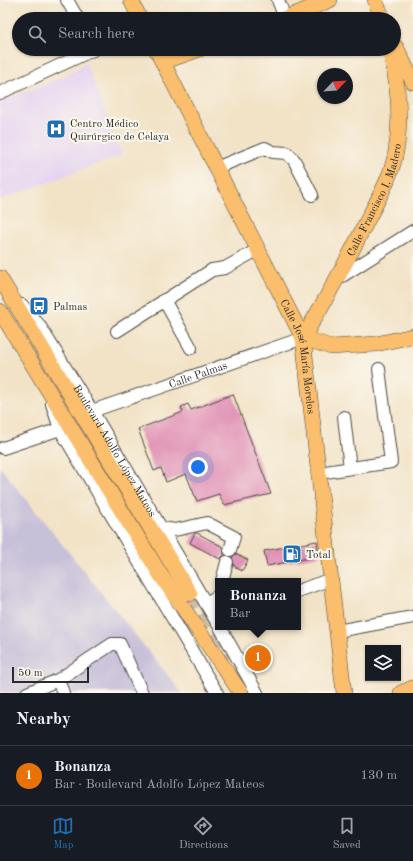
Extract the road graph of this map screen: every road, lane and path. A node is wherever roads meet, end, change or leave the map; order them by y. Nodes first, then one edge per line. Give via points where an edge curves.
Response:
1 (67, 0) edge
2 (131, 0) edge
3 (278, 0) edge
4 (330, 0) edge
5 (375, 0) edge
6 (74, 12) edge
7 (137, 12) edge
8 (282, 12) edge
9 (301, 12) edge
10 (380, 12) edge
11 (80, 56) edge
12 (159, 56) edge
13 (392, 56) edge
14 (400, 56) edge
15 (413, 82) edge
16 (0, 93) edge
17 (216, 168) junction
18 (312, 195) dead end
19 (413, 231) edge
20 (257, 250) junction
21 (339, 278) junction
22 (1, 280) edge
23 (164, 300) junction
24 (0, 311) edge
25 (117, 331) dead end
26 (413, 336) edge
27 (303, 338) junction
28 (191, 348) dead end
29 (379, 369) dead end
30 (46, 388) junction
31 (92, 411) junction
32 (344, 416) dead end
33 (60, 429) junction
34 (3, 448) dead end
35 (350, 468) junction
36 (319, 473) junction
37 (162, 528) junction
38 (230, 550) dead end
39 (227, 562) dead end
40 (223, 578) edge
41 (331, 579) junction
42 (301, 590) edge
43 (190, 594) tunnel mouth
44 (215, 598) edge
45 (206, 603) junction
46 (413, 617) edge
47 (215, 619) edge
48 (222, 630) edge
49 (337, 631) junction
50 (184, 637) junction
51 (244, 670) junction
52 (58, 680) junction
53 (413, 688) edge
54 (27, 693) edge
55 (63, 693) edge
56 (142, 693) edge
57 (217, 693) edge
58 (226, 693) edge
59 (241, 693) edge
60 (250, 693) edge
61 (257, 693) edge
62 (344, 693) edge
63 (401, 693) edge

1 - 6 street
2 - 7 main road
3 - 8 street
4 - 9 main road
5 - 10 main road
11 - 16 street
12 - 17 main road, Calle José María Morelos
13 - 21 main road, Calle Francisco I. Madero via 400,114 396,152 384,188
14 - 15 main road
17 - 18 street via 265,148 273,152 287,153 294,160
17 - 20 main road, Calle José María Morelos
19 - 21 street
20 - 23 street via 225,268 212,270
20 - 27 main road, Calle José María Morelos
21 - 27 main road, Calle Francisco I. Madero
22 - 31 street, Boulevard Adolfo López Mateos via 39,325
22 - 43 main road, Boulevard Adolfo López Mateos
23 - 25 street
23 - 28 street
24 - 30 main road
26 - 27 main road via 376,344 331,347
27 - 31 street, Calle Palmas
27 - 36 main road, Calle José María Morelos
29 - 35 street via 391,462
30 - 33 street
30 - 59 main road via 160,574
31 - 37 street, Boulevard Adolfo López Mateos
32 - 35 street
33 - 34 street
33 - 50 street
35 - 36 street
36 - 41 main road, Calle José María Morelos
37 - 38 street via 175,530 207,523 234,537
37 - 45 street, Boulevard Adolfo López Mateos
39 - 40 street
41 - 42 street
41 - 49 main road, Calle José María Morelos
44 - 45 street
45 - 47 street, Boulevard Adolfo López Mateos
46 - 49 street
48 - 51 street
49 - 62 main road, Calle José María Morelos
50 - 57 street
50 - 58 street via 196,644
51 - 60 street
51 - 61 street
52 - 54 street
52 - 55 street
52 - 56 street via 112,644 120,644
53 - 63 main road

